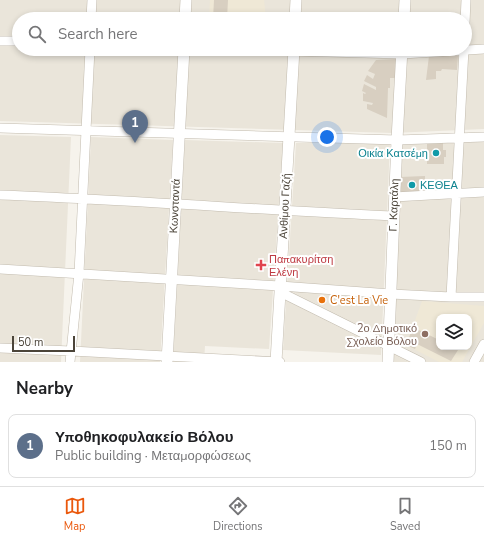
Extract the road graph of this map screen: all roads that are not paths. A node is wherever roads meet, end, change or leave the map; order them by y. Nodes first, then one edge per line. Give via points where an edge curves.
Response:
1 (92, 0) edge
2 (186, 0) edge
3 (296, 0) edge
4 (405, 0) edge
5 (466, 0) edge
6 (91, 12) edge
7 (185, 12) edge
8 (295, 12) edge
9 (404, 12) edge
10 (465, 12) edge
11 (0, 40) edge
12 (12, 41) edge
13 (484, 49) edge
14 (472, 50) edge
15 (90, 56) edge
16 (184, 56) edge
17 (294, 56) edge
18 (402, 56) edge
19 (464, 56) edge
20 (0, 128) edge
21 (86, 130) junction
22 (179, 134) junction
23 (289, 137) junction
24 (484, 137) edge
25 (459, 138) junction
26 (396, 140) junction
27 (484, 192) edge
28 (456, 193) junction
29 (0, 195) edge
30 (394, 197) junction
31 (83, 198) junction
32 (175, 204) junction
33 (285, 211) junction
34 (393, 216) junction
35 (0, 269) edge
36 (79, 274) junction
37 (171, 280) junction
38 (280, 289) junction
39 (391, 294) junction
40 (451, 297) junction
41 (484, 297) edge
42 (484, 344) edge
43 (389, 346) junction
44 (0, 348) edge
45 (71, 351) junction
46 (167, 359) edge
47 (70, 362) edge
48 (276, 362) edge
49 (280, 362) edge
50 (388, 362) edge
51 (421, 362) edge
52 (474, 362) edge

1 - 6 street
2 - 7 street
3 - 8 street
4 - 9 street
5 - 10 street
11 - 12 street
13 - 14 street
15 - 21 street
16 - 22 street, Κωνσταντά
17 - 23 street, Ανθίμου Γαζή
18 - 26 street, Γ. Καρτάλη
19 - 25 street
20 - 21 street
21 - 22 street
21 - 31 street
22 - 23 street
22 - 32 street, Κωνσταντά
23 - 26 street
23 - 33 street, Ανθίμου Γαζή
24 - 25 street
25 - 26 street
25 - 28 street
26 - 30 street, Γ. Καρτάλη
27 - 28 street
28 - 30 street
28 - 40 street
29 - 31 street
30 - 34 street, Γ. Καρτάλη
31 - 32 street
31 - 36 street
32 - 33 street
32 - 37 street, Κωνσταντά
33 - 34 street
33 - 38 street, Ανθίμου Γαζή
34 - 39 street, Γ. Καρτάλη
35 - 36 street
36 - 37 street
36 - 45 street
37 - 38 street
37 - 46 street, Κωνσταντά
38 - 39 street
38 - 43 street
38 - 48 street, Ανθίμου Γαζή
39 - 40 street
39 - 43 street, Γ. Καρτάλη
40 - 41 street
42 - 52 street
43 - 50 street, Γ. Καρτάλη
43 - 51 street
44 - 45 street
45 - 46 street
45 - 47 street
46 - 48 street
48 - 49 street

